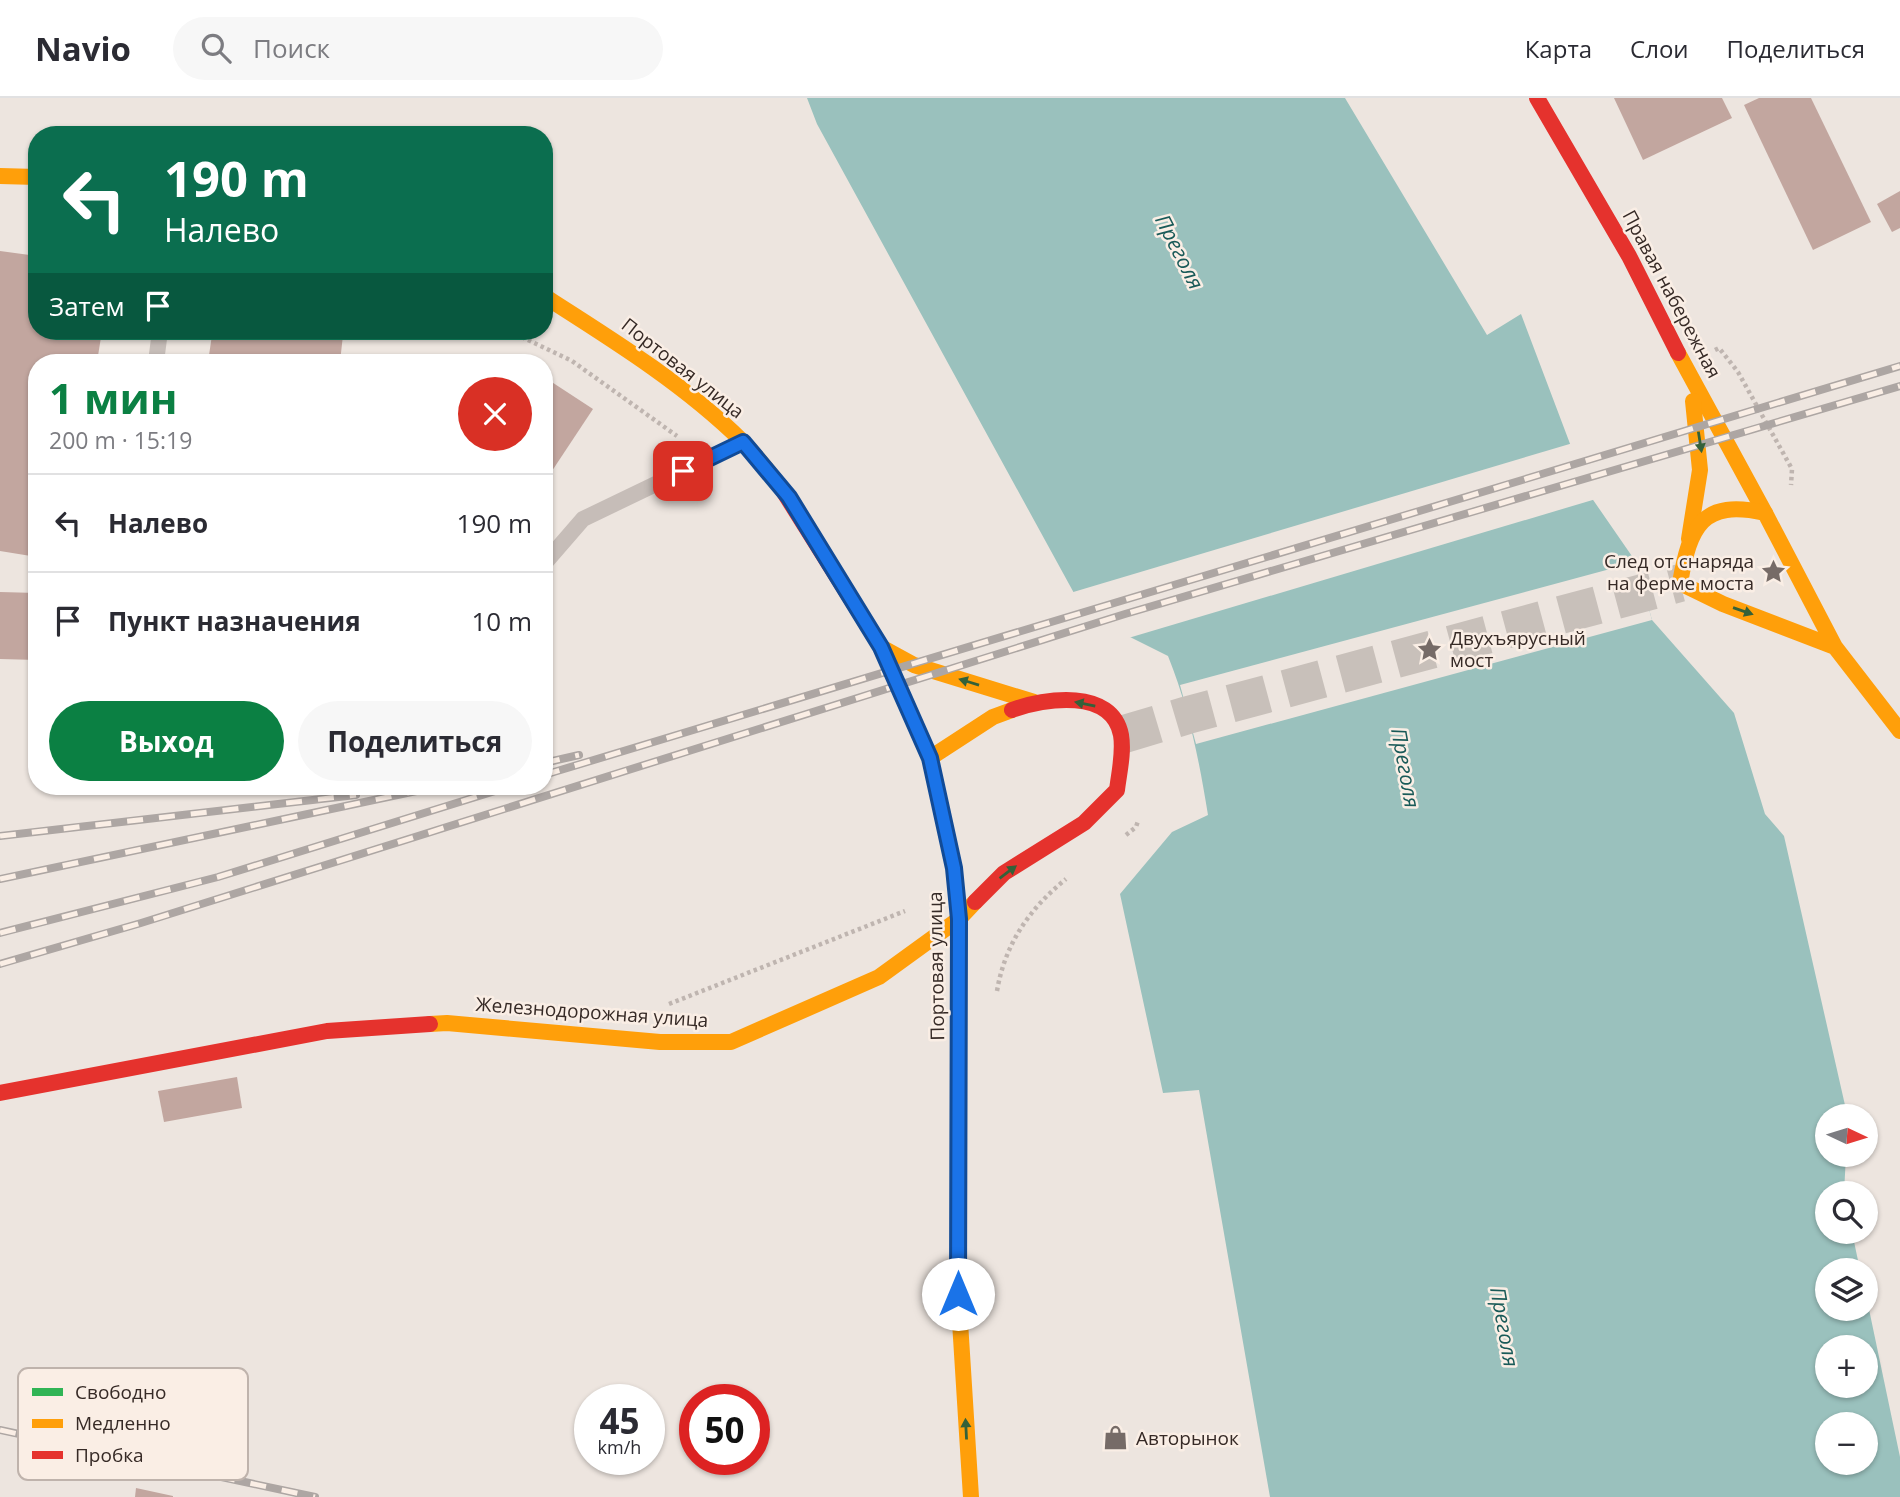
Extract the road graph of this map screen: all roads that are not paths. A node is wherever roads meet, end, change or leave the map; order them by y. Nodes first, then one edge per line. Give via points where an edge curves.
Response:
1 (1536, 98) edge
2 (0, 176) edge
3 (28, 177) edge
4 (553, 302) edge
5 (1689, 375) junction
6 (743, 442) junction
7 (1765, 513) junction
8 (1689, 539) junction
9 (553, 554) edge
10 (881, 647) junction
11 (1835, 647) junction
12 (1034, 702) junction
13 (1900, 732) edge
14 (930, 758) junction
15 (959, 919) junction
16 (0, 1093) edge
17 (971, 1497) edge

1 - 5 main road, Правая набережная via 1629,256
2 - 3 main road
4 - 6 main road, Портовая улица via 681,389
5 - 7 main road, Правая набережная
5 -> 8 main road via 1702,454 1700,496
6 - 9 lane via 583,519
6 - 10 main road, Портовая улица via 789,497
7 - 8 main road via 1744,506 1717,510
7 - 11 main road, Правая набережная
8 -> 11 main road via 1681,583
12 -> 10 main road, Железнодорожная улица via 914,665
10 - 14 main road, Портовая улица
11 - 13 main road, Правая набережная
12 - 14 main road, Железнодорожная улица via 993,717
15 -> 12 main road, Железнодорожная улица via 1003,873 1084,823 1116,790 1121,736 1103,707 1065,699
14 - 15 main road, Портовая улица via 954,868
15 - 16 main road, Железнодорожная улица via 879,977 731,1042 660,1042 447,1023 340,1030
17 -> 15 main road, Портовая улица via 958,1320

